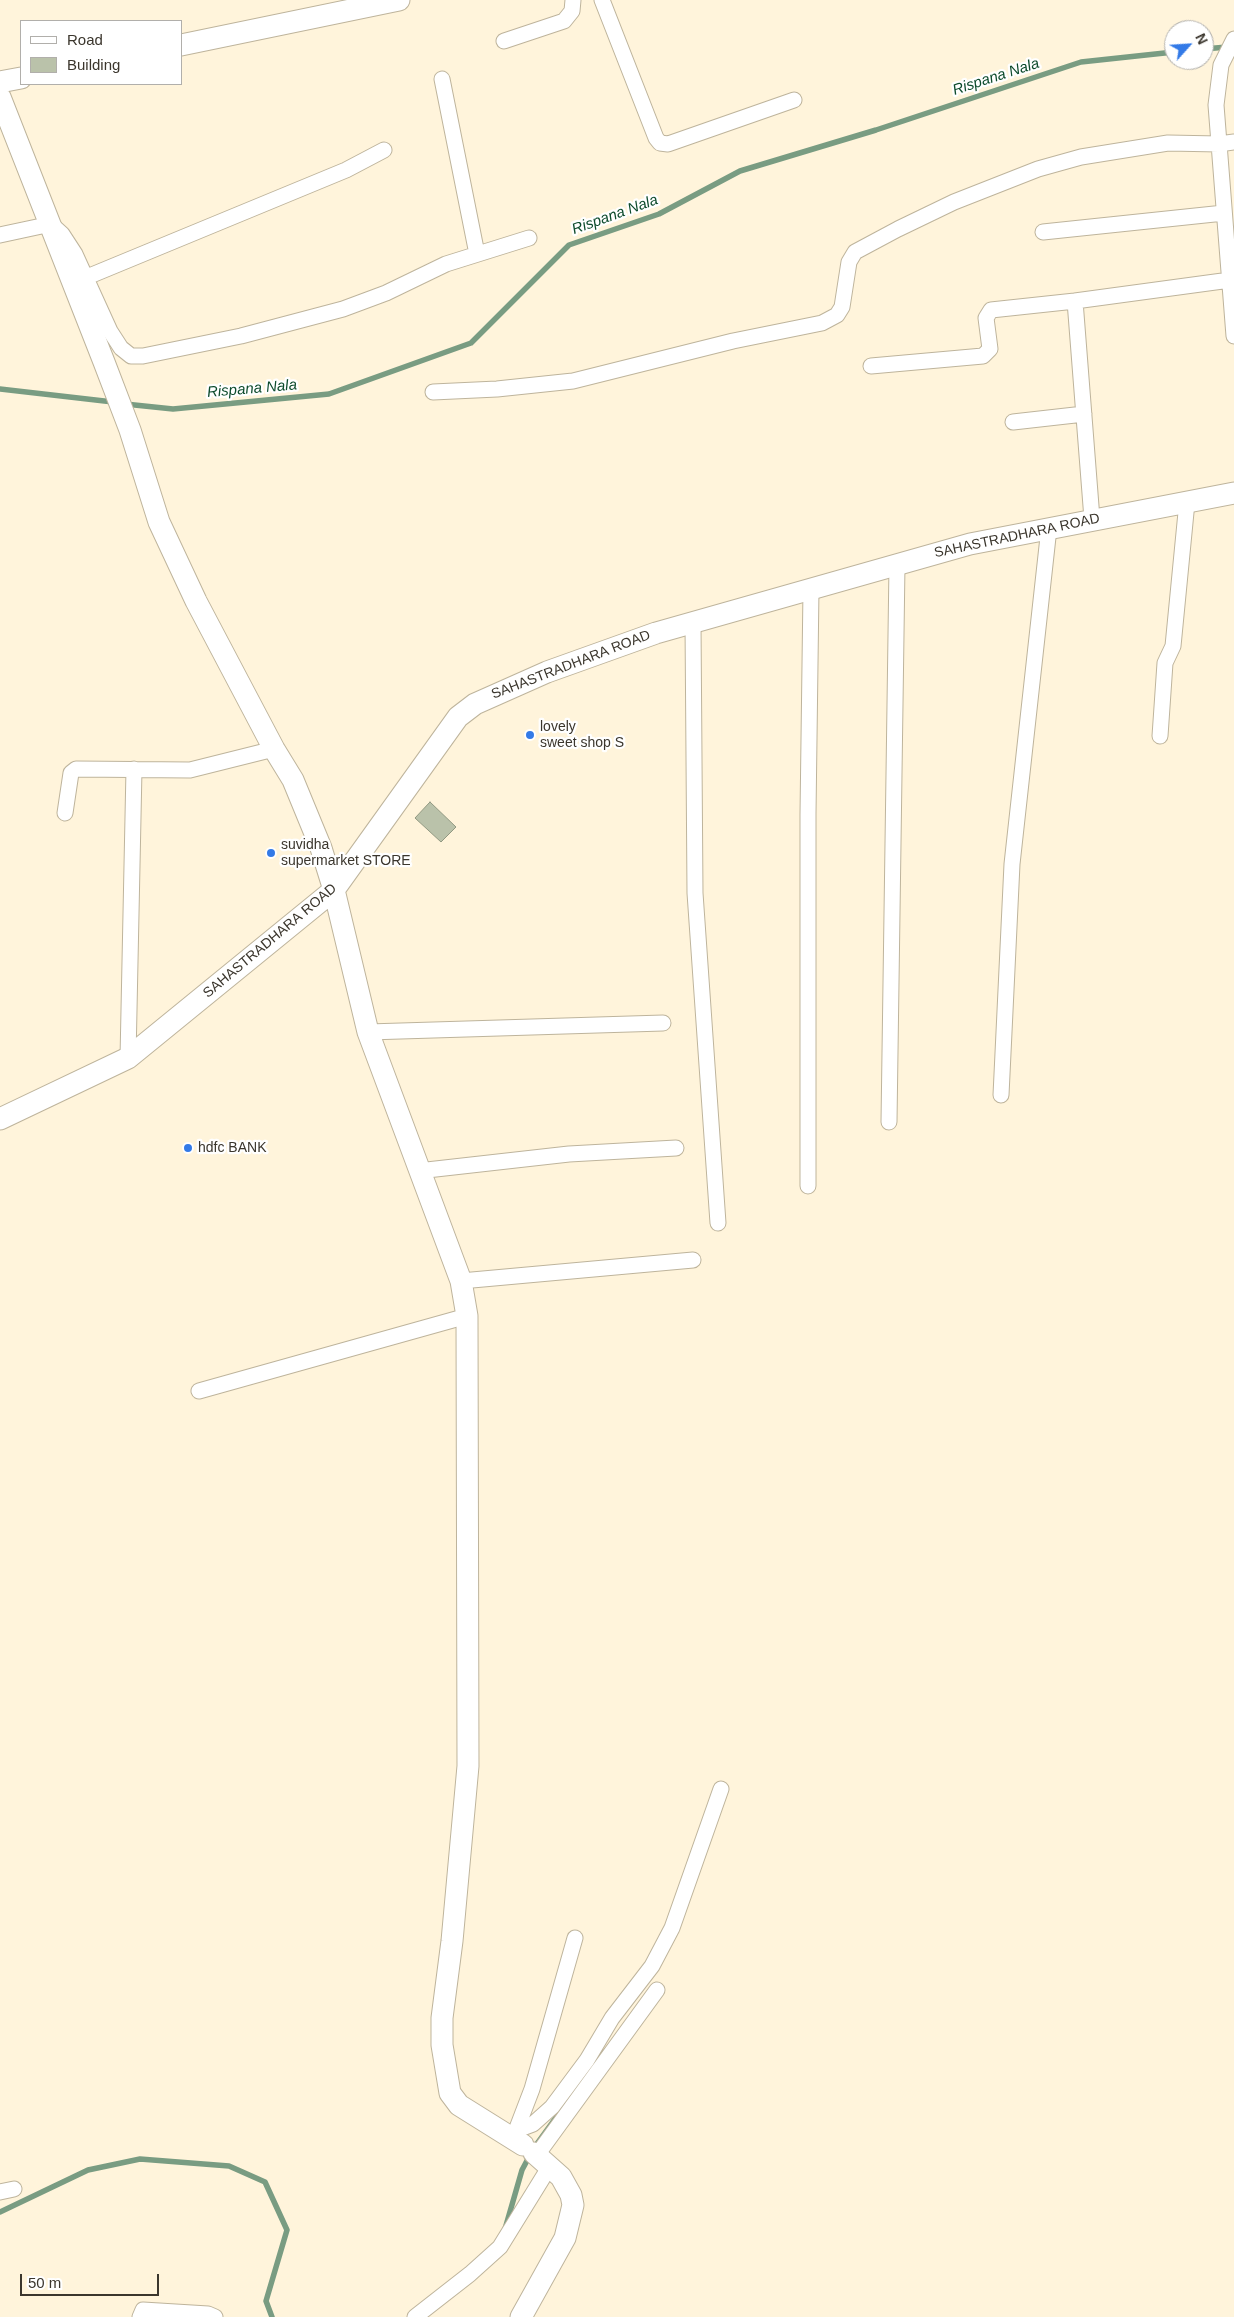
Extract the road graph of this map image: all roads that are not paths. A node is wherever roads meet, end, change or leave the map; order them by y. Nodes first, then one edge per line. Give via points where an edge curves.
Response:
1 (399, 0) edge
2 (573, 0) edge
3 (602, 0) edge
4 (1234, 39) edge
5 (504, 41) dead end
6 (182, 45) edge
7 (20, 78) edge
8 (442, 79) dead end
9 (0, 82) edge
10 (0, 97) edge
11 (794, 100) dead end
12 (4, 120) edge
13 (1227, 143) edge
14 (384, 150) dead end
15 (1224, 213) junction
16 (51, 224) junction
17 (1043, 232) dead end
18 (0, 235) edge
19 (529, 238) dead end
20 (1230, 241) edge
21 (477, 254) junction
22 (87, 277) junction
23 (1230, 280) junction
24 (1075, 301) junction
25 (1234, 336) edge
26 (871, 366) dead end
27 (432, 392) dead end
28 (1084, 414) junction
29 (1013, 422) dead end
30 (1234, 493) edge
31 (1187, 502) junction
32 (1092, 519) junction
33 (1049, 528) junction
34 (897, 565) junction
35 (811, 590) junction
36 (693, 622) junction
37 (1160, 736) dead end
38 (274, 749) junction
39 (134, 769) junction
40 (65, 813) dead end
41 (334, 890) junction
42 (663, 1022) dead end
43 (368, 1032) junction
44 (128, 1058) junction
45 (1001, 1095) dead end
46 (0, 1119) edge
47 (889, 1122) dead end
48 (676, 1148) dead end
49 (418, 1171) junction
50 (808, 1186) dead end
51 (718, 1223) dead end
52 (693, 1260) dead end
53 (461, 1281) junction
54 (467, 1316) junction
55 (199, 1390) dead end
56 (721, 1788) dead end
57 (575, 1938) dead end
58 (658, 1990) dead end
59 (529, 2148) junction
60 (140, 2317) edge
61 (215, 2317) edge
62 (415, 2317) edge
63 (521, 2317) edge

1 - 6 street
2 - 5 street via 572,11 564,21
3 - 11 street via 660,143 668,144
4 - 13 street via 1220,65 1216,105
7 - 9 street
8 - 21 street
10 - 12 street
12 - 16 street
13 - 15 street
13 - 27 street via 1168,143 1082,157 1038,169 954,202 855,252 849,262 842,307 837,315 822,323 733,340 573,381
14 - 22 street via 346,170
15 - 17 street
15 - 20 street
16 - 18 street
16 - 22 street via 68,240
16 - 38 street via 130,430 159,522 196,602
19 - 21 street
20 - 23 street
21 - 22 street via 350,306 241,336 143,356 131,356 121,348 110,331
23 - 24 street
23 - 25 street
24 - 26 street via 991,310 986,318 990,349 983,356
24 - 28 street
28 - 29 street
28 - 32 street
30 - 31 street, SAHASTRADHARA ROAD
31 - 32 street, SAHASTRADHARA ROAD
31 - 37 street via 1173,646 1165,663
32 - 33 street, SAHASTRADHARA ROAD
33 - 34 street, SAHASTRADHARA ROAD via 970,544
33 - 45 street via 1012,864
34 - 35 street, SAHASTRADHARA ROAD
34 - 47 street
35 - 36 street, SAHASTRADHARA ROAD
35 - 50 street
36 - 41 street, SAHASTRADHARA ROAD via 547,672 475,704 458,717
36 - 51 street via 696,893
38 - 39 street via 190,770
38 - 41 street via 304,805
39 - 40 street via 82,768 72,771
39 - 44 street
41 - 43 street
41 - 44 street, SAHASTRADHARA ROAD
42 - 43 street
43 - 49 street
44 - 46 street, SAHASTRADHARA ROAD
48 - 49 street via 570,1154
49 - 53 street
52 - 53 street
53 - 54 street
54 - 55 street
54 - 59 street via 468,1766 442,2018 442,2045 450,2093 459,2106
56 - 59 street via 672,1928 652,1966 612,2018 587,2060 552,2107 533,2124
57 - 59 street via 538,2072
58 - 59 street
59 - 62 street via 500,2247
59 - 63 street via 567,2187 572,2214 565,2238
60 - 61 street via 143,2310

